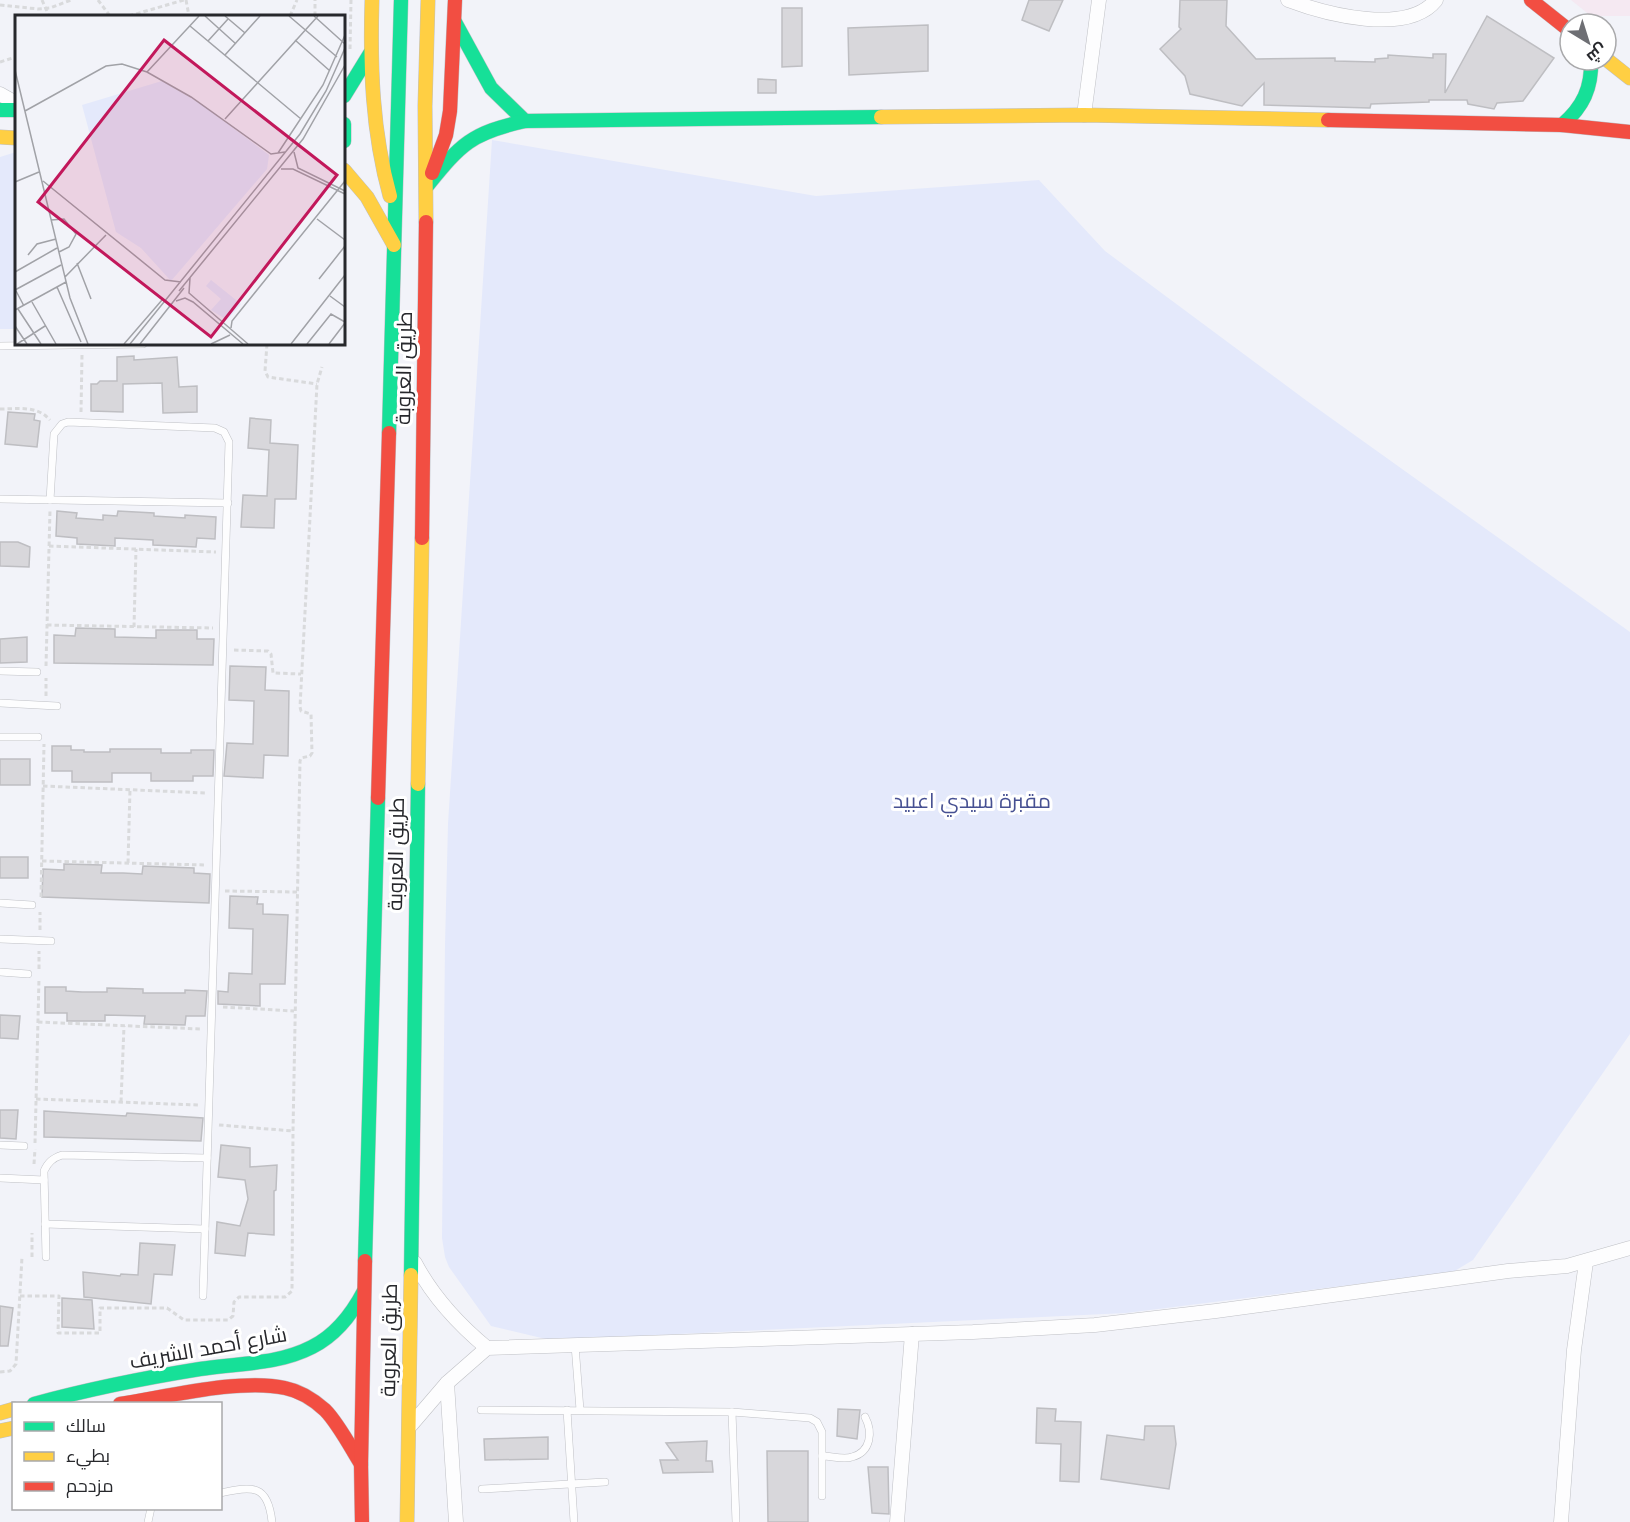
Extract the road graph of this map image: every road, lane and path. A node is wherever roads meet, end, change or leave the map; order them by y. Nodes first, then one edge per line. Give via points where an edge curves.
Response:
1 (42, 0) edge
2 (71, 0) edge
3 (98, 0) edge
4 (185, 0) edge
5 (297, 0) edge
6 (351, 0) edge
7 (372, 0) edge
8 (401, 0) edge
9 (428, 0) edge
10 (455, 0) edge
11 (1100, 0) edge
12 (1288, 0) edge
13 (1436, 0) edge
14 (1532, 0) edge
15 (0, 5) edge
16 (46, 9) junction
17 (49, 15) edge
18 (109, 15) edge
19 (132, 15) edge
20 (189, 15) edge
21 (290, 15) edge
22 (454, 21) junction
23 (1558, 21) edge
24 (371, 52) junction
25 (15, 57) edge
26 (348, 57) dead end
27 (0, 62) edge
28 (1618, 68) edge
29 (1592, 72) edge
30 (1630, 78) edge
31 (0, 94) edge
32 (345, 94) edge
33 (15, 102) edge
34 (1084, 115) junction
35 (525, 121) junction
36 (1562, 125) junction
37 (1630, 132) edge
38 (345, 171) edge
39 (427, 186) junction
40 (395, 210) junction
41 (394, 245) junction
42 (82, 345) edge
43 (267, 345) edge
44 (0, 346) edge
45 (322, 367) dead end
46 (317, 384) junction
47 (0, 409) edge
48 (81, 423) junction
49 (57, 429) junction
50 (0, 499) edge
51 (51, 500) junction
52 (228, 503) junction
53 (49, 546) junction
54 (136, 549) junction
55 (226, 552) junction
56 (47, 625) junction
57 (134, 627) junction
58 (224, 629) junction
59 (223, 650) junction
60 (0, 671) edge
61 (38, 672) dead end
62 (302, 674) junction
63 (0, 703) edge
64 (45, 705) junction
65 (57, 706) dead end
66 (0, 737) edge
67 (41, 737) joint
68 (44, 786) junction
69 (130, 789) junction
70 (219, 793) junction
71 (42, 861) junction
72 (128, 863) junction
73 (217, 865) junction
74 (216, 891) junction
75 (298, 892) junction
76 (0, 903) edge
77 (32, 905) dead end
78 (0, 939) edge
79 (40, 940) junction
80 (51, 941) dead end
81 (0, 972) edge
82 (28, 974) dead end
83 (212, 1007) junction
84 (295, 1011) junction
85 (38, 1022) junction
86 (124, 1026) junction
87 (212, 1030) junction
88 (36, 1099) junction
89 (121, 1102) junction
90 (209, 1105) junction
91 (209, 1124) junction
92 (293, 1131) junction
93 (0, 1145) edge
94 (24, 1146) dead end
95 (207, 1158) junction
96 (0, 1179) edge
97 (34, 1179) junction
98 (44, 1180) junction
99 (33, 1224) dead end
100 (45, 1224) junction
101 (205, 1229) junction
102 (1630, 1248) edge
103 (410, 1254) junction
104 (22, 1257) dead end
105 (32, 1257) dead end
106 (46, 1257) dead end
107 (1587, 1262) junction
108 (364, 1292) junction
109 (20, 1296) junction
110 (203, 1296) dead end
111 (912, 1334) junction
112 (575, 1345) junction
113 (487, 1348) junction
114 (0, 1372) edge
115 (285, 1373) junction
116 (447, 1383) junction
117 (43, 1402) edge
118 (132, 1402) edge
119 (481, 1410) dead end
120 (567, 1410) junction
121 (580, 1410) junction
122 (732, 1412) junction
123 (865, 1417) dead end
124 (407, 1430) junction
125 (822, 1456) junction
126 (361, 1464) junction
127 (605, 1482) dead end
128 (571, 1483) junction
129 (482, 1489) dead end
130 (222, 1493) edge
131 (822, 1496) dead end
132 (272, 1522) edge
133 (362, 1522) edge
134 (407, 1522) edge
135 (456, 1522) edge
136 (574, 1522) edge
137 (736, 1522) edge
138 (897, 1522) edge
139 (1561, 1522) edge

1 - 16 path
2 - 16 path
3 - 18 path
4 - 19 path
4 - 20 path
5 - 21 path
6 - 26 path
7 - 24 main road, طريق العروبة
8 - 40 main road, طريق العروبة
9 - 39 main road, طريق العروبة
10 - 22 main road, طريق العروبة
11 - 34 street
12 - 13 street via 1345,16 1404,19 1425,11
14 - 23 main road
15 - 16 path
16 - 17 path
22 - 35 main road via 490,88
22 - 39 main road, طريق العروبة via 450,111 446,135
24 - 32 main road
24 - 40 main road, طريق العروبة via 376,139
25 - 27 path
28 - 30 main road
29 - 36 main road via 1582,104
31 - 33 street
34 - 35 main road
34 - 36 main road
35 - 39 main road via 477,134 459,147
36 - 37 main road
38 - 41 main road via 376,210
39 - 103 main road, طريق العروبة
40 - 41 main road, طريق العروبة
41 - 108 main road, طريق العروبة
42 - 44 lane
42 - 48 path
43 - 46 path via 268,377
45 - 46 path
46 - 62 path
47 - 49 path via 37,410
48 - 49 lane via 68,422
48 - 52 lane via 219,429 229,442
49 - 51 lane via 53,440
50 - 51 lane
51 - 52 lane
51 - 53 path
52 - 55 lane
53 - 54 path
53 - 56 path
54 - 55 path
54 - 57 path
55 - 58 lane
56 - 57 path
56 - 64 path
57 - 58 path
58 - 59 lane
59 - 62 path via 266,650 271,654 273,673
59 - 70 lane
60 - 61 lane
62 - 75 path via 300,707 311,714 312,753 300,761
63 - 64 lane
64 - 65 lane
66 - 67 lane
67 - 68 path
68 - 69 path
68 - 71 path
69 - 70 path
69 - 72 path
70 - 73 lane
71 - 72 path
71 - 79 path
72 - 73 path
73 - 74 lane
74 - 75 path
74 - 83 lane
75 - 84 path
76 - 77 lane
78 - 79 lane
79 - 80 lane
79 - 85 path
81 - 82 lane
83 - 84 path
83 - 87 lane
84 - 92 path
85 - 86 path
85 - 88 path
86 - 87 path
86 - 89 path
87 - 90 lane
88 - 89 path
88 - 97 path
89 - 90 path
90 - 91 lane
91 - 92 path
91 - 95 lane
92 - 109 path via 292,1287 288,1296 239,1297 228,1320 184,1320 167,1308 100,1308 100,1334 58,1333 59,1296
93 - 94 lane
95 - 98 lane via 62,1155 48,1164
95 - 101 lane
96 - 97 lane
97 - 98 lane
98 - 100 lane
99 - 105 path
100 - 101 lane
100 - 106 lane
101 - 110 lane
102 - 107 street
103 - 113 street via 456,1321
103 - 124 main road, طريق العروبة
104 - 109 path
107 - 111 street via 1156,1318
107 - 139 street via 1574,1350
108 - 115 main road, شارع أحمد الشريف via 348,1317
108 - 126 main road, طريق العروبة
109 - 114 path via 16,1364 10,1371
111 - 112 street
111 - 138 street
112 - 113 street
112 - 121 lane
113 - 116 street
115 - 117 main road, شارع أحمد الشريف via 158,1376
115 - 118 main road, شارع أحمد الشريف via 258,1385
115 - 126 main road, شارع أحمد الشريف via 327,1412
116 - 124 street
116 - 135 street
119 - 120 lane
120 - 121 lane
120 - 128 lane
121 - 122 lane
122 - 125 lane via 810,1418 818,1422 822,1432
122 - 137 lane
123 - 125 lane via 871,1428 870,1441 861,1452 851,1458
124 - 134 main road, طريق العروبة
125 - 131 lane
126 - 133 main road, طريق العروبة
127 - 128 lane
128 - 129 lane
128 - 136 lane
130 - 132 lane via 256,1490 267,1498

